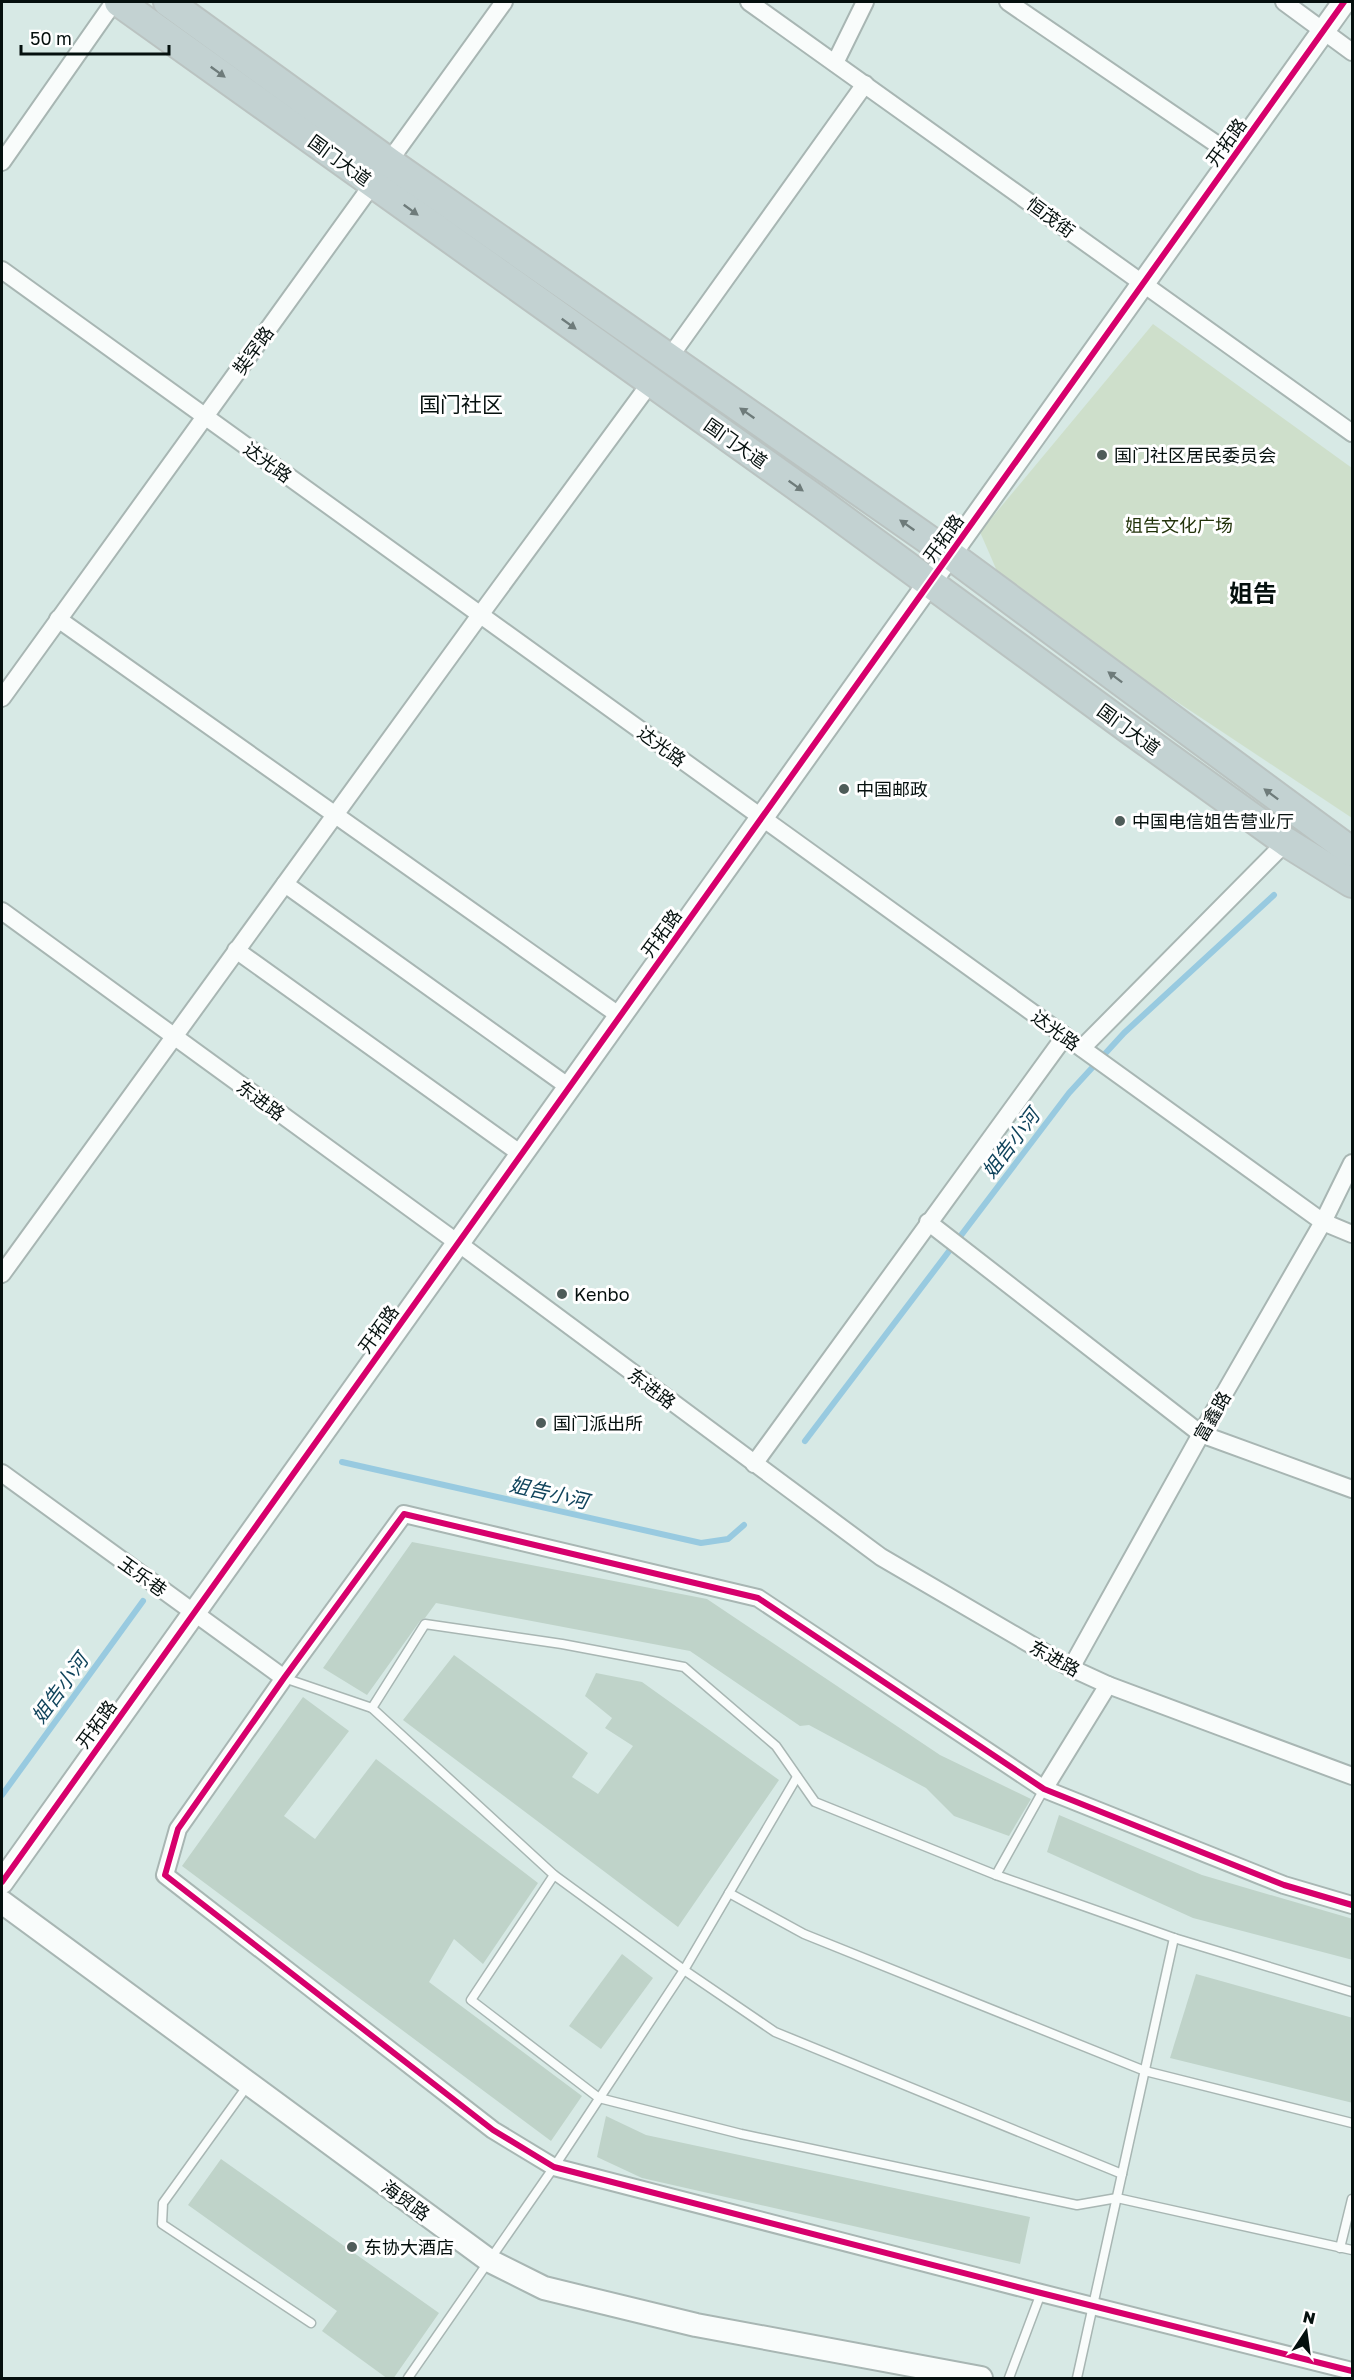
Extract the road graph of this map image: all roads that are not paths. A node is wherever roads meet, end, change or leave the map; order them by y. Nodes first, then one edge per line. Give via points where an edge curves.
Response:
1 (114, 2) edge
2 (119, 2) edge
3 (168, 2) edge
4 (504, 2) edge
5 (749, 2) edge
6 (865, 2) edge
7 (1008, 2) edge
8 (1284, 2) edge
9 (1344, 2) edge
10 (1323, 31) junction
11 (1353, 52) edge
12 (835, 63) junction
13 (865, 84) junction
14 (1234, 156) junction
15 (2, 162) edge
16 (381, 173) junction
17 (2, 270) edge
18 (1143, 283) junction
19 (669, 358) junction
20 (651, 382) junction
21 (204, 417) junction
22 (1353, 433) edge
23 (949, 554) junction
24 (929, 583) junction
25 (480, 615) junction
26 (58, 619) junction
27 (2, 698) edge
28 (335, 814) junction
29 (761, 819) junction
30 (1286, 842) junction
31 (1353, 852) edge
32 (1353, 883) edge
33 (285, 884) junction
34 (2, 911) edge
35 (236, 950) junction
36 (620, 1016) junction
37 (174, 1036) junction
38 (1065, 1036) junction
39 (1085, 1051) junction
40 (569, 1087) junction
41 (521, 1154) junction
42 (1353, 1163) edge
43 (928, 1222) junction
44 (1323, 1222) junction
45 (1353, 1234) edge
46 (458, 1243) junction
47 (2, 1274) edge
48 (1201, 1434) junction
49 (754, 1464) junction
50 (2, 1473) edge
51 (1353, 1489) edge
52 (194, 1613) junction
53 (1071, 1668) junction
54 (284, 1678) junction
55 (1108, 1685) junction
56 (372, 1708) junction
57 (1353, 1776) edge
58 (797, 1777) junction
59 (1044, 1789) junction
60 (554, 1875) junction
61 (996, 1875) junction
62 (2, 1882) edge
63 (729, 1893) junction
64 (2, 1902) edge
65 (1353, 1905) edge
66 (1174, 1938) junction
67 (684, 1970) junction
68 (1353, 1992) edge
69 (1145, 2072) junction
70 (249, 2085) junction
71 (599, 2098) junction
72 (1353, 2123) edge
73 (554, 2167) junction
74 (1122, 2174) junction
75 (1117, 2198) junction
76 (1353, 2199) edge
77 (1340, 2248) junction
78 (1353, 2250) edge
79 (490, 2261) junction
80 (1041, 2293) junction
81 (1093, 2306) junction
82 (311, 2323) dead end
83 (1353, 2371) edge
84 (971, 2378) edge
85 (408, 2379) edge
86 (1009, 2379) edge
87 (1077, 2379) edge

1 - 15 street
2 -> 16 highway, 国门大道
3 - 16 highway, 国门大道
4 - 16 street, 奘罕路
5 - 12 street, 恒茂街
6 - 12 street
7 - 14 street
8 - 10 street
9 - 10 street, 开拓路
10 - 11 street
10 - 14 street, 开拓路
12 - 13 street, 恒茂街
13 - 18 street, 恒茂街
13 - 19 street
14 - 18 street, 开拓路
16 - 19 highway, 国门大道
16 -> 20 highway, 国门大道
16 - 21 street, 奘罕路
17 - 21 street, 达光路
18 - 22 street, 恒茂街
18 - 23 street, 开拓路
23 -> 19 highway, 国门大道
20 -> 24 highway, 国门大道
20 - 25 street
21 - 25 street, 达光路
21 - 26 street, 奘罕路
23 - 24 street, 开拓路
31 -> 23 highway, 国门大道
24 - 29 street, 开拓路
24 - 30 highway, 国门大道
25 - 28 street
25 - 29 street, 达光路
26 - 27 street, 奘罕路
26 - 28 street
28 - 33 street
28 - 36 street
29 - 36 street, 开拓路
29 - 38 street, 达光路
30 - 32 highway, 国门大道
30 - 39 street
33 - 35 street
33 - 40 street
34 - 37 street, 东进路
35 - 37 street
35 - 41 street
36 - 40 street, 开拓路
37 - 46 street, 东进路
37 - 47 street
38 - 39 street, 达光路
38 - 43 street
39 - 44 street, 达光路
40 - 41 street, 开拓路
41 - 46 street, 开拓路
42 - 44 street, 富鑫路
43 - 48 street
43 - 49 street
44 - 45 street, 达光路
44 - 48 street, 富鑫路
46 - 49 street, 东进路
46 - 52 street, 开拓路
48 - 51 street
48 - 53 street, 富鑫路
49 - 53 street, 东进路 via 881,1557
50 - 52 street, 玉乐巷
52 - 54 street, 玉乐巷
52 - 62 street, 开拓路
53 - 55 street, 东进路
54 - 56 lane
54 - 59 street via 404,1514 758,1598
54 - 73 street via 178,1829 165,1875 493,2130
55 - 57 street, 东进路
55 - 59 street
56 - 58 lane via 425,1624 562,1644 684,1667 776,1746
56 - 60 lane
58 - 61 lane via 815,1802
58 - 63 lane
59 - 61 lane
59 - 65 street via 1284,1885
60 - 67 lane
60 - 71 lane via 471,2000
61 - 66 lane
63 - 67 lane
63 - 69 lane via 804,1934
64 - 70 street, 海贸路
66 - 68 lane
66 - 69 lane
67 - 71 lane
67 - 74 lane via 775,2032
69 - 72 lane
69 - 74 lane
70 - 79 street, 海贸路
70 - 82 lane via 163,2203 162,2224
71 - 73 lane
71 - 75 lane via 741,2134 1077,2205
73 - 79 lane
73 - 80 street
74 - 75 lane
75 - 77 lane
75 - 81 lane
76 - 77 lane
77 - 78 lane
79 - 84 street, 海贸路 via 544,2289 696,2325
79 - 85 lane
80 - 81 street
80 - 86 lane
81 - 83 street
81 - 87 lane

